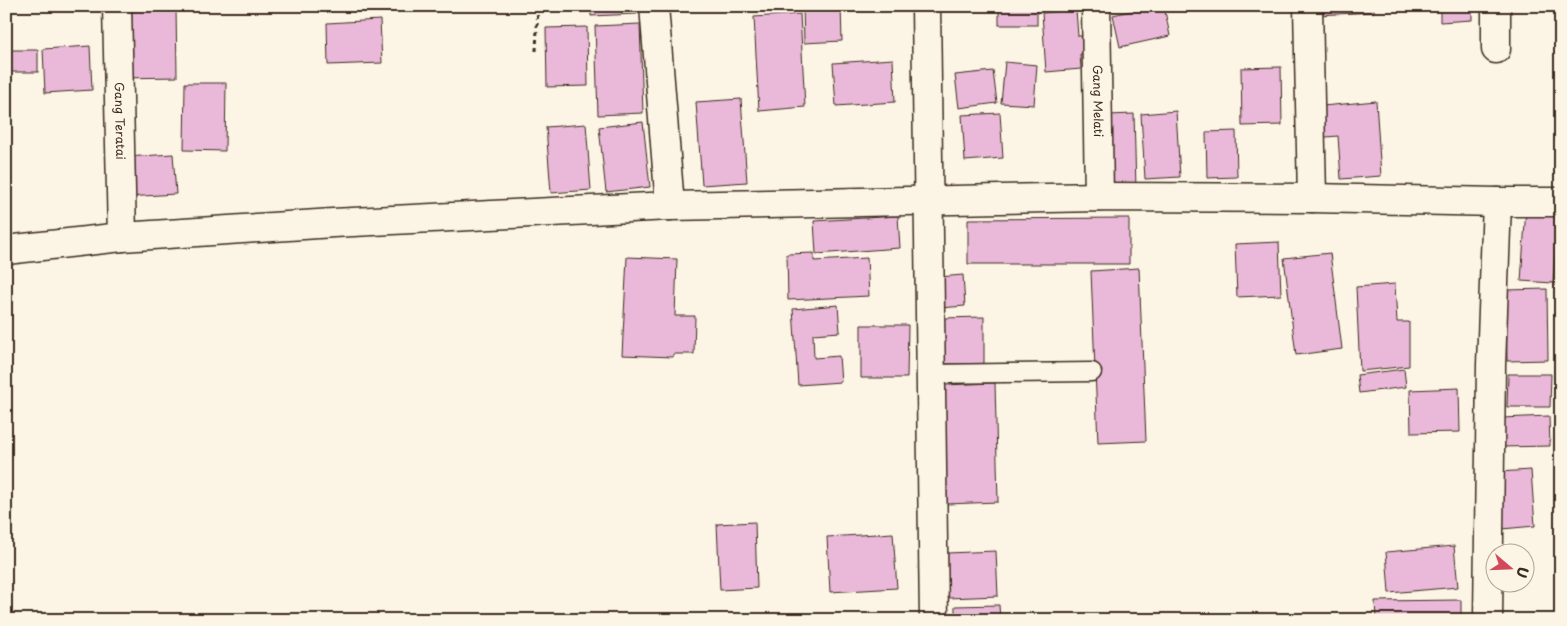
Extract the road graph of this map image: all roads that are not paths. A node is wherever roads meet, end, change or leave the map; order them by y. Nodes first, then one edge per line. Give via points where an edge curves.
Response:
1 (117, 6) edge
2 (654, 6) edge
3 (926, 6) edge
4 (1096, 6) edge
5 (1308, 6) edge
6 (1496, 6) edge
7 (1496, 49) dead end
8 (1099, 197) junction
9 (1312, 198) junction
10 (928, 200) junction
11 (1497, 202) junction
12 (1561, 202) edge
13 (670, 206) junction
14 (122, 237) junction
15 (6, 250) edge
16 (1092, 372) dead end
17 (930, 374) junction
18 (934, 620) edge
19 (1488, 620) edge

1 - 14 street, Gang Teratai
2 - 13 street
3 - 10 street
4 - 8 street, Gang Melati
5 - 9 street
6 - 7 street
8 - 9 street
8 - 10 street
9 - 11 street
10 - 13 street
10 - 17 street
11 - 12 street
11 - 19 street
13 - 14 street via 334,222
14 - 15 street
16 - 17 lane
17 - 18 street

